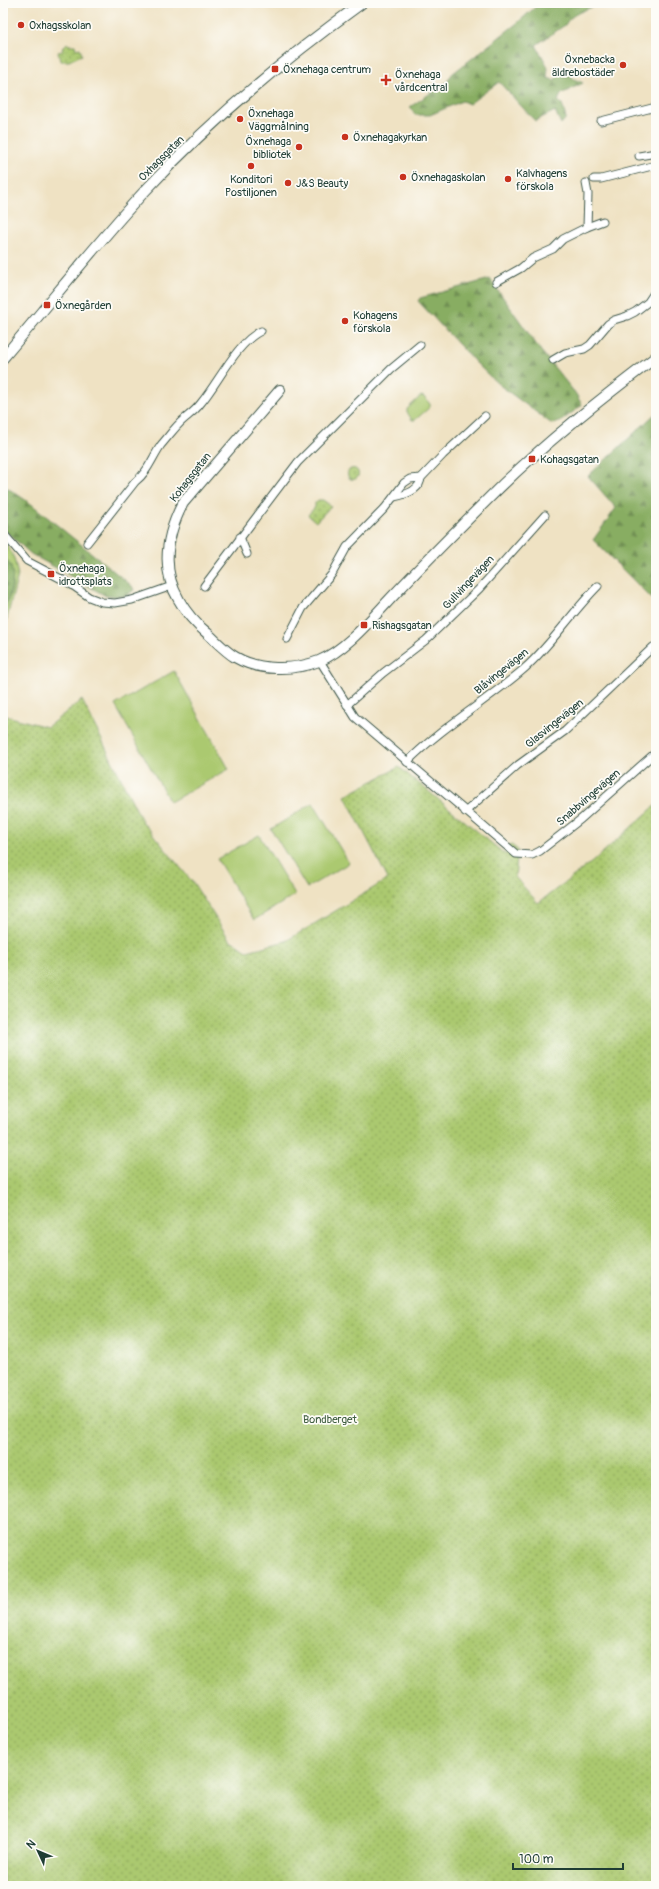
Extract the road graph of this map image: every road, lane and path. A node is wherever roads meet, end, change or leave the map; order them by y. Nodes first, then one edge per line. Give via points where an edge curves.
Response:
1 (362, 3) edge
2 (656, 107) edge
3 (601, 121) dead end
4 (656, 153) edge
5 (639, 156) dead end
6 (656, 164) edge
7 (594, 178) dead end
8 (586, 183) dead end
9 (603, 221) dead end
10 (587, 227) junction
11 (496, 282) dead end
12 (656, 290) edge
13 (261, 331) dead end
14 (420, 345) dead end
15 (656, 357) edge
16 (3, 358) edge
17 (553, 360) dead end
18 (280, 390) dead end
19 (484, 416) dead end
20 (421, 478) junction
21 (394, 497) junction
22 (544, 515) dead end
23 (3, 533) edge
24 (240, 537) junction
25 (87, 543) dead end
26 (247, 554) dead end
27 (172, 586) junction
28 (204, 586) dead end
29 (598, 586) dead end
30 (287, 639) dead end
31 (653, 647) dead end
32 (320, 661) junction
33 (347, 704) junction
34 (656, 752) edge
35 (408, 762) junction
36 (465, 812) junction

1 - 16 street, Oxhagsgatan via 275,69 171,164 100,241
2 - 3 street
4 - 5 street
6 - 7 street via 601,179
8 - 10 street
9 - 10 street
10 - 11 street via 563,239 553,249 533,258
12 - 17 street via 648,302 638,310 608,324 590,345
13 - 25 street via 232,359 202,402 162,445 146,472 135,482
14 - 24 street via 390,369 298,462
15 - 32 street, Kohagsgatan via 590,407 486,500 364,626 339,649
18 - 27 street, Kohagsgatan via 183,503 173,522 169,537 167,556
19 - 20 street
20 - 21 street via 410,479 404,483
20 - 21 street via 417,488 410,493
21 - 30 street via 347,547 332,574 303,608
22 - 33 street, Gullvingevägen via 474,595 426,640
23 - 27 street via 27,561 102,602 132,600
24 - 26 street
24 - 28 street
27 - 32 street, Kohagsgatan via 188,613 217,643 235,656 267,668 290,668
29 - 35 street, Blåvingevägen via 551,642 525,668 445,729
31 - 36 street, Glasvingevägen via 600,700 518,765
32 - 33 street
33 - 35 street via 355,717
34 - 36 street, Snabbvingevägen via 581,819 532,855 524,856 511,852
35 - 36 street

